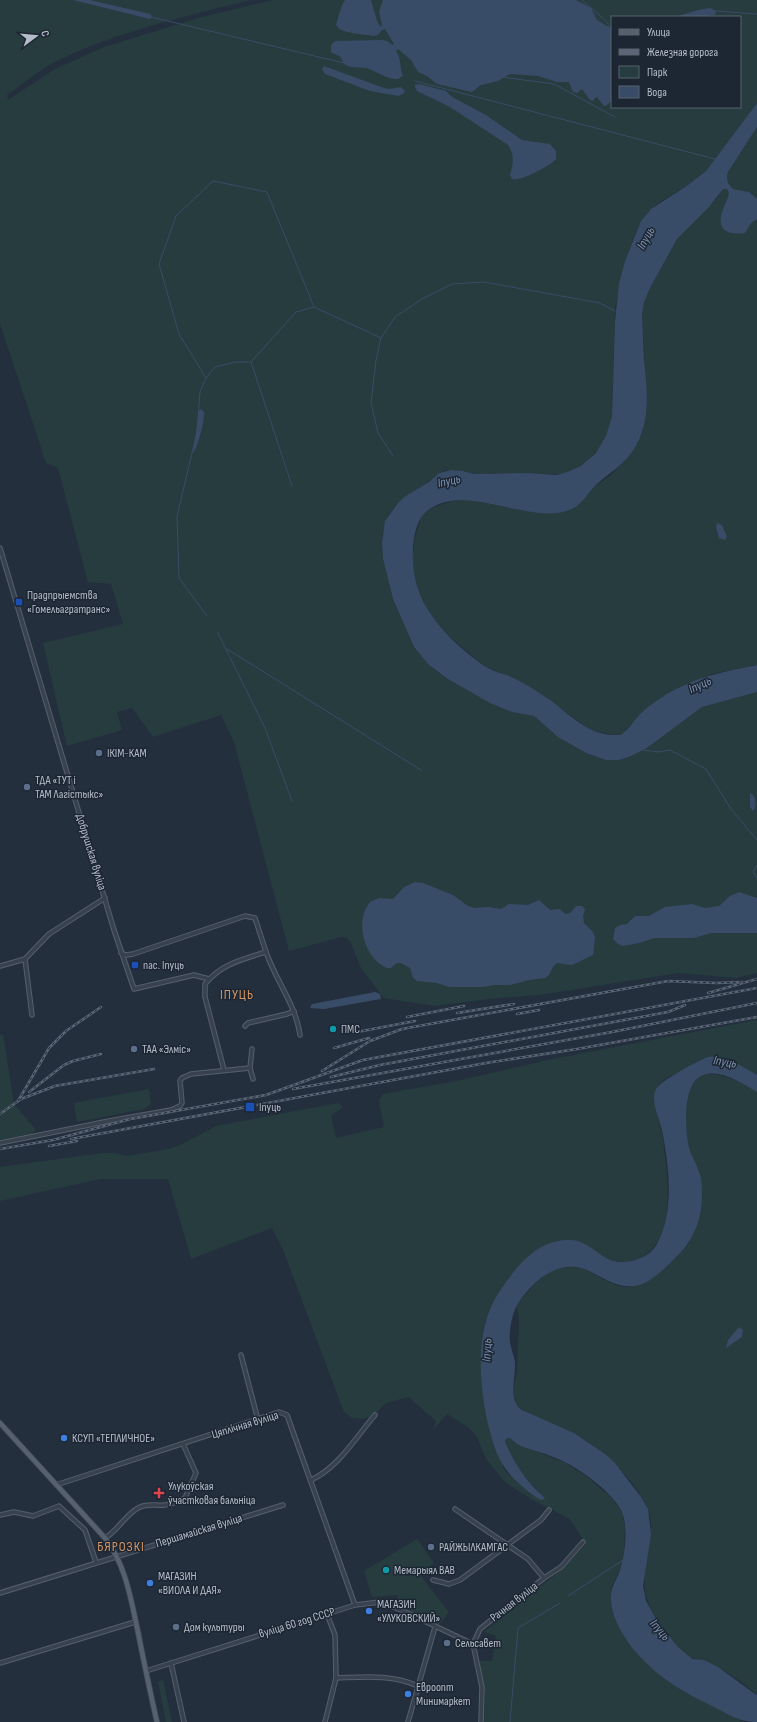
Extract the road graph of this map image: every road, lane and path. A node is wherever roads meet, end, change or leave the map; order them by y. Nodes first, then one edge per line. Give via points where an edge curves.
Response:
1 (0, 548) edge
2 (105, 898) junction
3 (266, 952) junction
4 (121, 953) junction
5 (25, 958) junction
6 (0, 966) edge
7 (209, 979) junction
8 (294, 1011) junction
9 (32, 1015) dead end
10 (245, 1026) dead end
11 (300, 1036) dead end
12 (252, 1049) dead end
13 (250, 1068) junction
14 (224, 1070) junction
15 (253, 1079) dead end
16 (0, 1143) edge
17 (241, 1355) dead end
18 (375, 1415) dead end
19 (258, 1420) junction
20 (0, 1422) edge
21 (183, 1444) junction
22 (311, 1480) junction
23 (56, 1485) junction
24 (283, 1505) dead end
25 (455, 1509) dead end
26 (549, 1510) dead end
27 (0, 1515) edge
28 (105, 1538) junction
29 (582, 1542) dead end
30 (507, 1546) junction
31 (117, 1556) junction
32 (96, 1562) junction
33 (544, 1578) junction
34 (433, 1580) dead end
35 (0, 1593) edge
36 (355, 1605) junction
37 (327, 1614) junction
38 (135, 1622) junction
39 (435, 1627) junction
40 (473, 1644) junction
41 (0, 1663) edge
42 (171, 1663) junction
43 (146, 1671) junction
44 (336, 1678) junction
45 (418, 1686) junction
46 (157, 1722) edge
47 (184, 1722) edge
48 (325, 1722) edge
49 (408, 1722) edge
50 (481, 1722) edge

1 - 2 street, Добрушская вуліца
2 - 4 street, Добрушская вуліца
2 - 5 street via 49,934
3 - 4 street via 255,918 245,916 133,954
3 - 7 street via 230,964
3 - 8 street via 272,970
4 - 7 street, Добрушская вуліца via 134,989 194,974
5 - 6 street
5 - 9 street
7 - 14 street via 205,984 205,992
8 - 10 street
8 - 11 street
12 - 13 street
13 - 14 street
13 - 15 street
14 - 16 street via 191,1074 182,1078 182,1104 171,1110
17 - 19 street
18 - 22 street via 341,1456 320,1476
19 - 21 street, Цяплічная вуліца
19 - 22 street, Цяплічная вуліца via 279,1412 287,1415
20 - 23 main road
21 - 23 street, Цяплічная вуліца
21 - 28 street via 196,1473 185,1498 174,1503 148,1504 139,1508 129,1514 113,1533
22 - 36 street, Цяплічная вуліца
23 - 28 main road
24 - 31 street, Першамайская вуліца
25 - 30 street
26 - 30 street via 541,1520
27 - 32 street via 14,1512 34,1516 59,1506 85,1530
28 - 31 main road
29 - 33 street, Рачная вуліца via 561,1567
30 - 33 street via 528,1559
30 - 34 street via 460,1580 448,1584
31 - 32 street, Першамайская вуліца
31 - 38 main road via 123,1569
32 - 35 street, Першамайская вуліца
33 - 40 street, Рачная вуліца via 480,1629
36 - 37 street, вуліца 60 год СССР
36 - 39 street, вуліца 60 год СССР via 380,1602
37 - 42 street, вуліца 60 год СССР
37 - 44 street via 333,1627
38 - 41 street
38 - 43 main road
39 - 40 street
39 - 45 street
40 - 50 street via 482,1687
42 - 43 street, вуліца 60 год СССР
42 - 47 street
43 - 46 main road
44 - 45 street via 386,1678 405,1680
44 - 48 street
45 - 49 street

